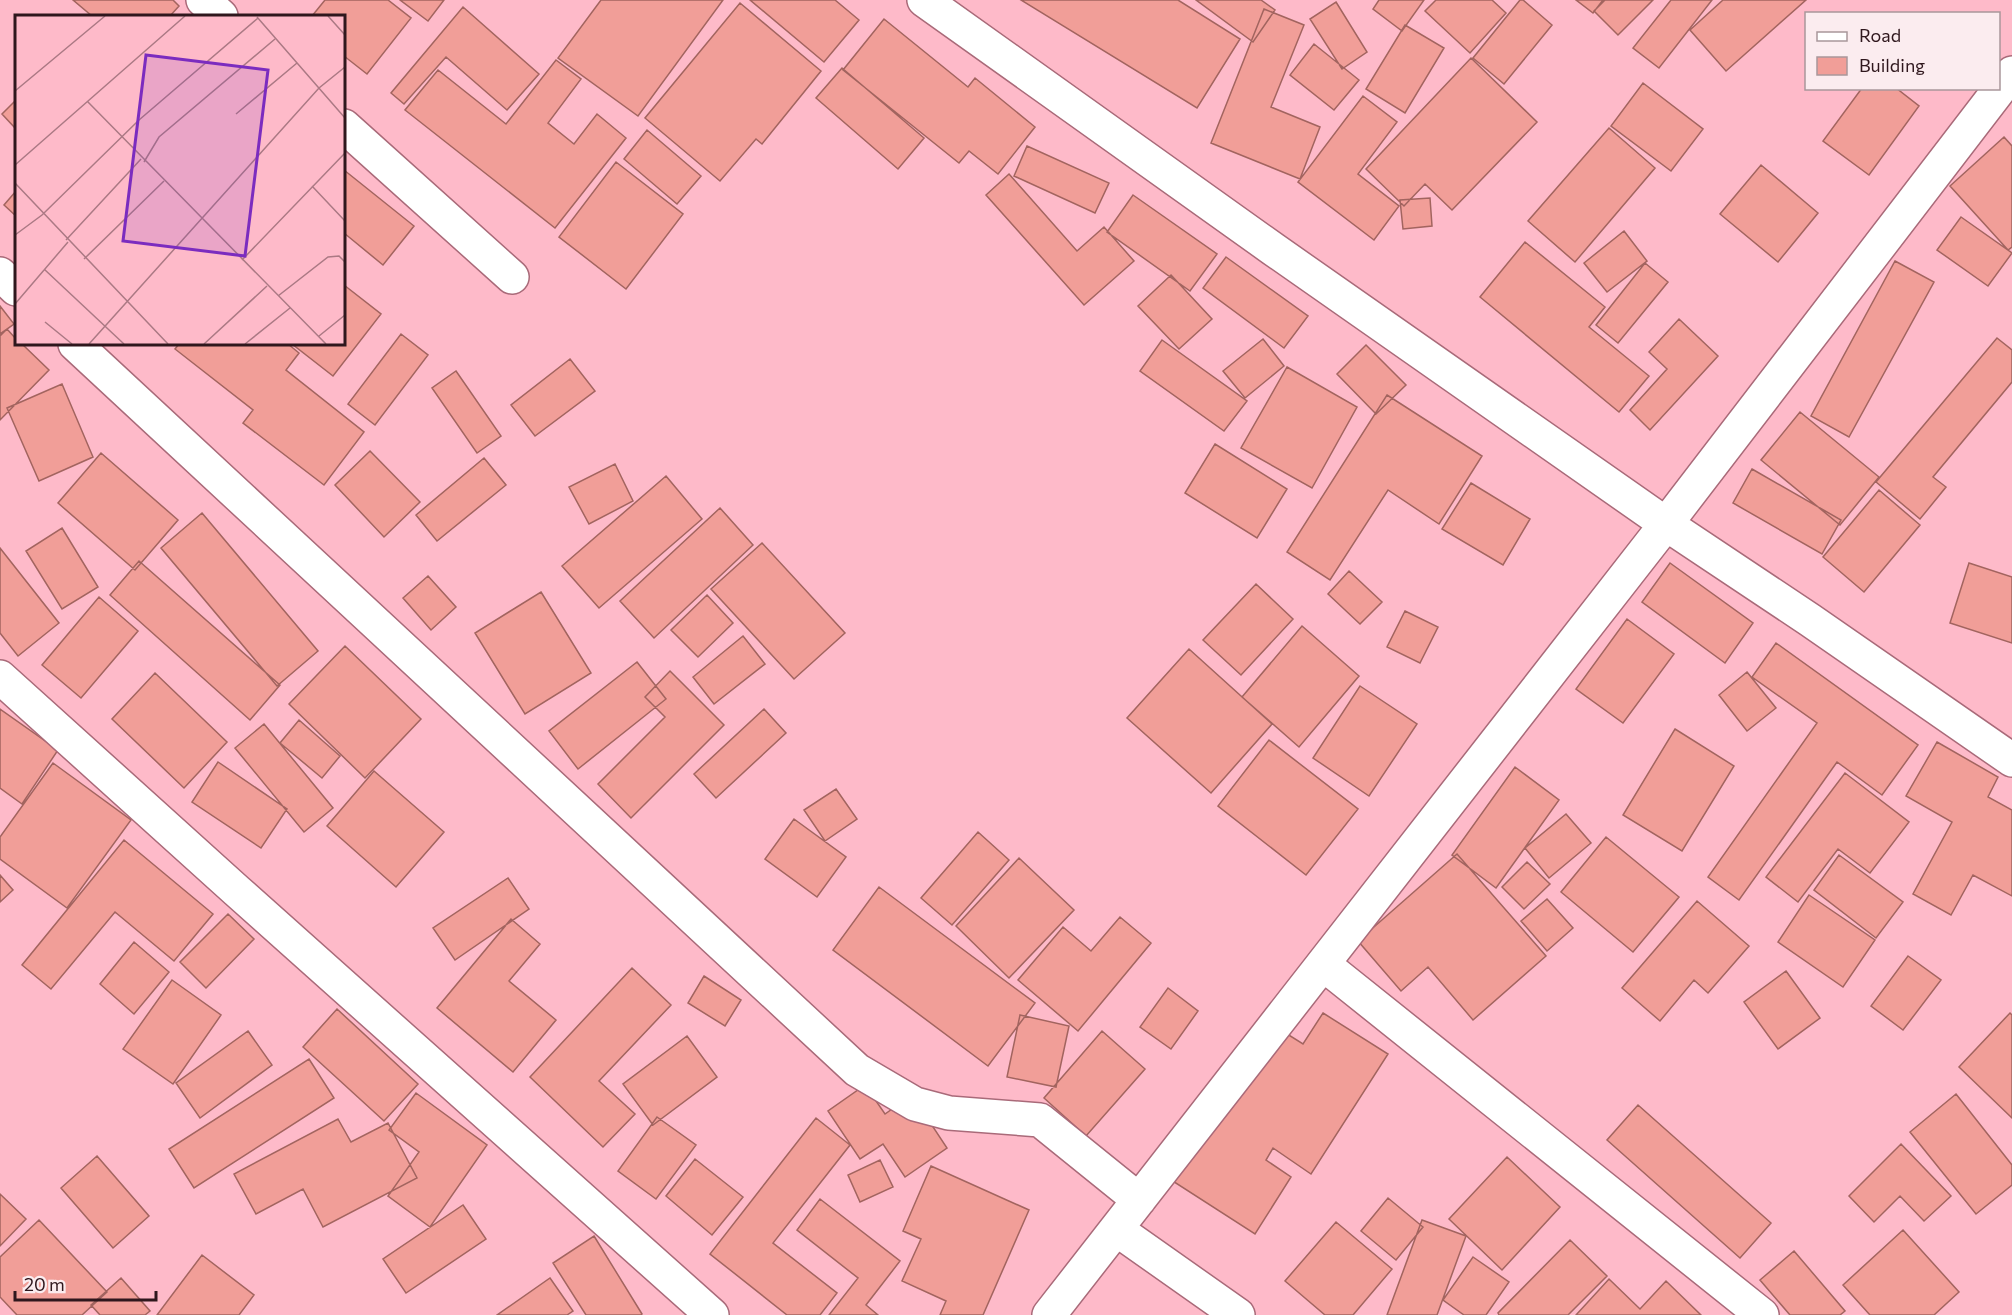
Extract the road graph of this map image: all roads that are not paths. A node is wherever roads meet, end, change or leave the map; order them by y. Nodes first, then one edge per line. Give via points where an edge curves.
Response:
1 (203, 0) edge
2 (924, 0) edge
3 (220, 15) edge
4 (2012, 73) edge
5 (2000, 89) edge
6 (1999, 90) edge
7 (345, 127) edge
8 (0, 274) edge
9 (512, 277) dead end
10 (15, 288) edge
11 (76, 345) edge
12 (1666, 524) junction
13 (0, 677) edge
14 (2012, 760) edge
15 (1323, 964) junction
16 (1138, 1200) junction
17 (1116, 1229) junction
18 (712, 1315) edge
19 (1049, 1315) edge
20 (1238, 1315) edge
21 (1762, 1315) edge

1 - 3 street
2 - 12 street
4 - 5 street
6 - 12 street
7 - 9 street
8 - 10 street
11 - 16 street via 857,1070 915,1104 949,1113 1040,1120
12 - 14 street
12 - 15 street
13 - 18 street
15 - 16 street
15 - 21 street
16 - 17 street
17 - 19 street
17 - 20 street

